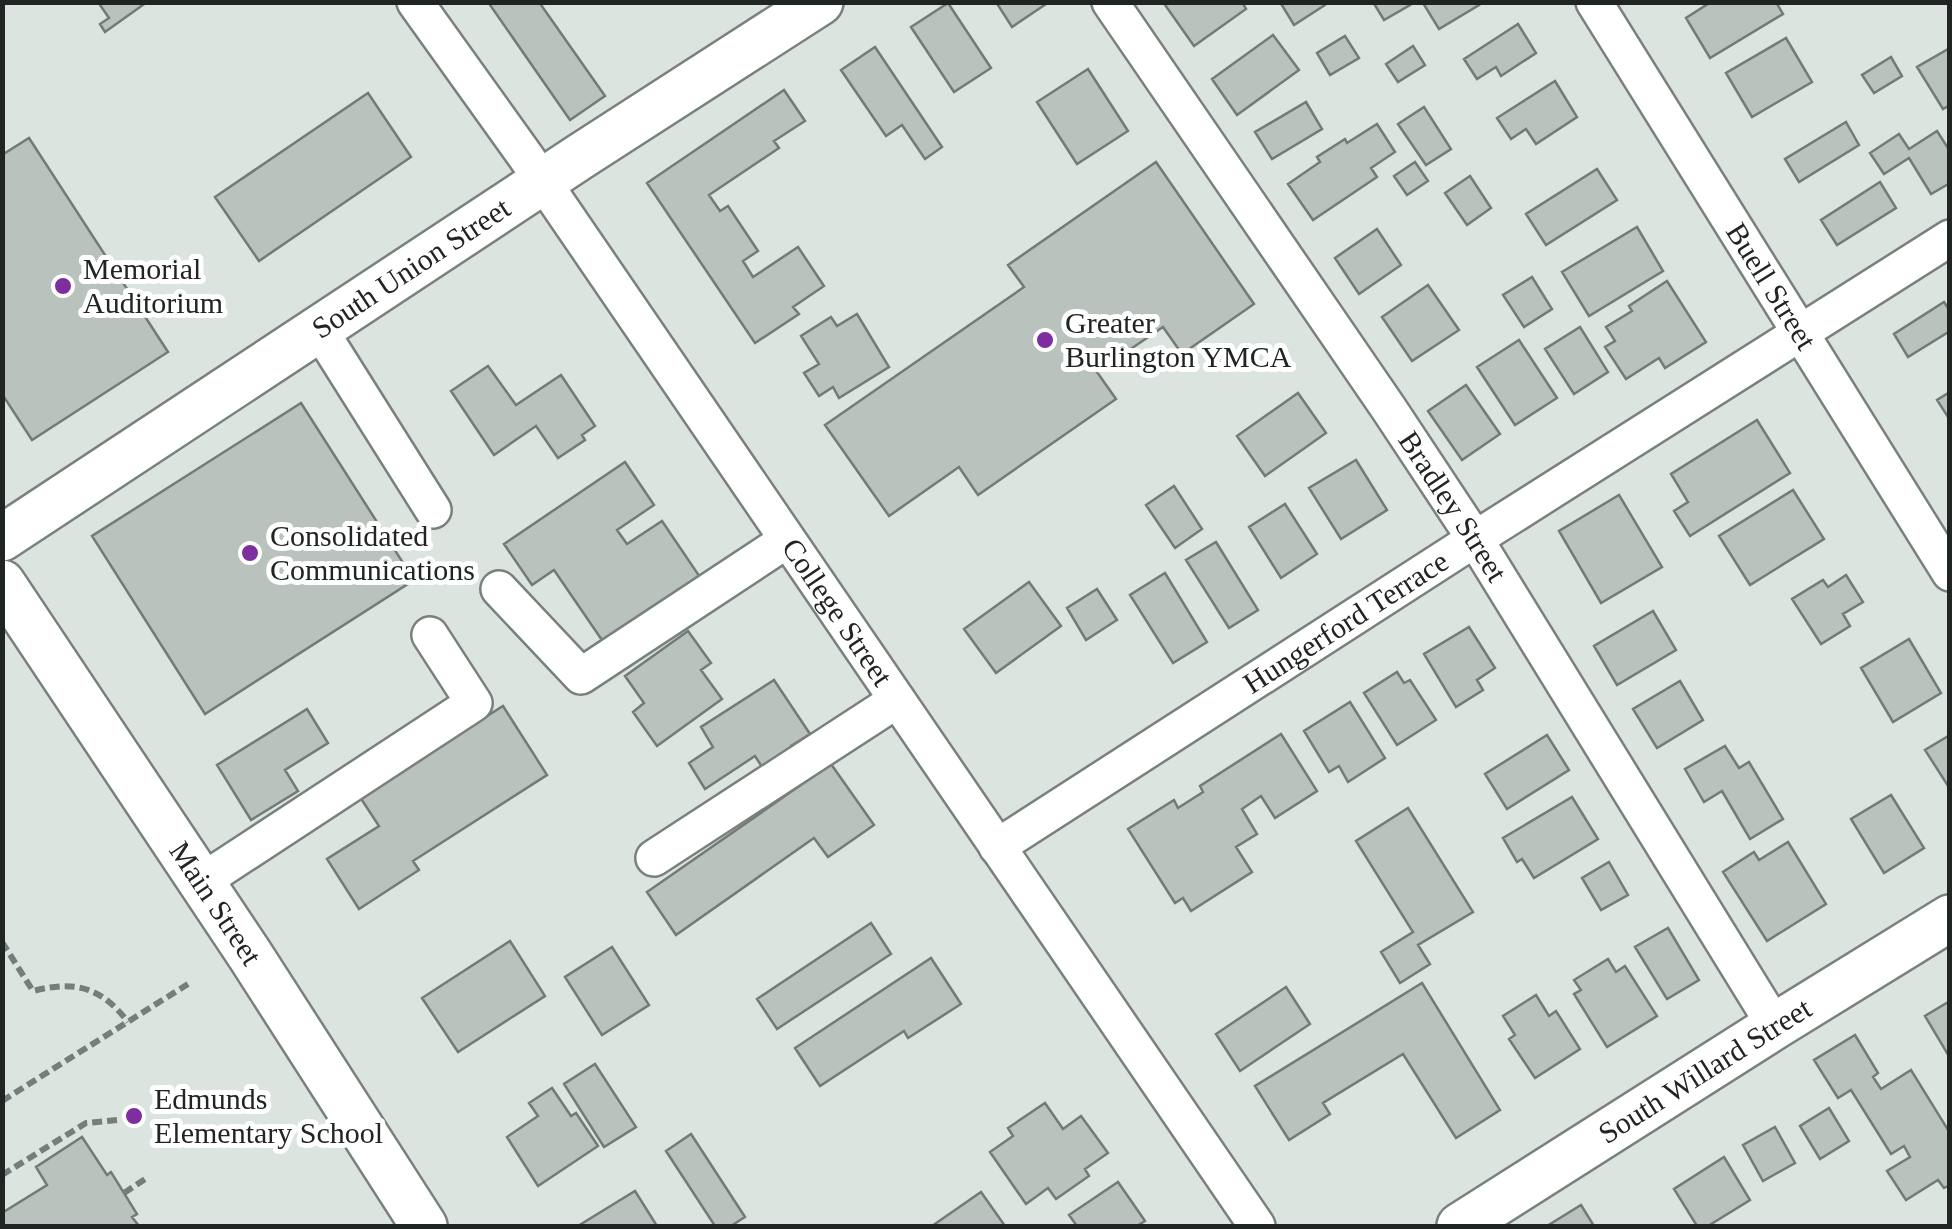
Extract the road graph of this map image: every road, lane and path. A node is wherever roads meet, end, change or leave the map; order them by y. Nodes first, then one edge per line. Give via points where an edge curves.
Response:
1 (414, 2) edge
2 (820, 2) edge
3 (1110, 2) edge
4 (1594, 2) edge
5 (543, 182) junction
6 (1950, 238) edge
7 (319, 329) junction
8 (1800, 334) junction
9 (433, 510) dead end
10 (2, 538) edge
11 (1475, 539) junction
12 (787, 540) junction
13 (1950, 573) edge
14 (2, 582) edge
15 (499, 589) dead end
16 (430, 634) dead end
17 (897, 700) junction
18 (997, 847) junction
19 (654, 858) dead end
20 (201, 882) junction
21 (1950, 918) edge
22 (2, 942) edge
23 (188, 984) dead end
24 (128, 1022) junction
25 (1775, 1026) junction
26 (2, 1101) edge
27 (116, 1120) dead end
28 (2, 1175) edge
29 (145, 1179) dead end
30 (124, 1193) dead end
31 (424, 1226) edge
32 (1257, 1226) edge
33 (1460, 1226) edge

1 - 5 street, College Street
2 - 5 main road, South Union Street
3 - 11 street, Bradley Street
4 - 8 street, Buell Street
5 - 7 main road, South Union Street
5 - 12 street, College Street
6 - 8 street, Hungerford Terrace
7 - 9 street
7 - 10 main road, South Union Street
8 - 11 street, Hungerford Terrace
8 - 13 street, Buell Street
11 - 18 street, Hungerford Terrace
11 - 25 street, Bradley Street
12 - 15 street via 581,676
12 - 17 street, College Street
14 - 20 main road, Main Street
16 - 20 street via 474,702
17 - 18 street, College Street
17 - 19 street
18 - 32 street, College Street
20 - 31 main road, Main Street
21 - 25 main road, South Willard Street
22 - 24 path via 34,991 75,986 95,992
23 - 24 path
24 - 26 path
25 - 33 main road, South Willard Street
27 - 28 path via 86,1124
29 - 30 path

